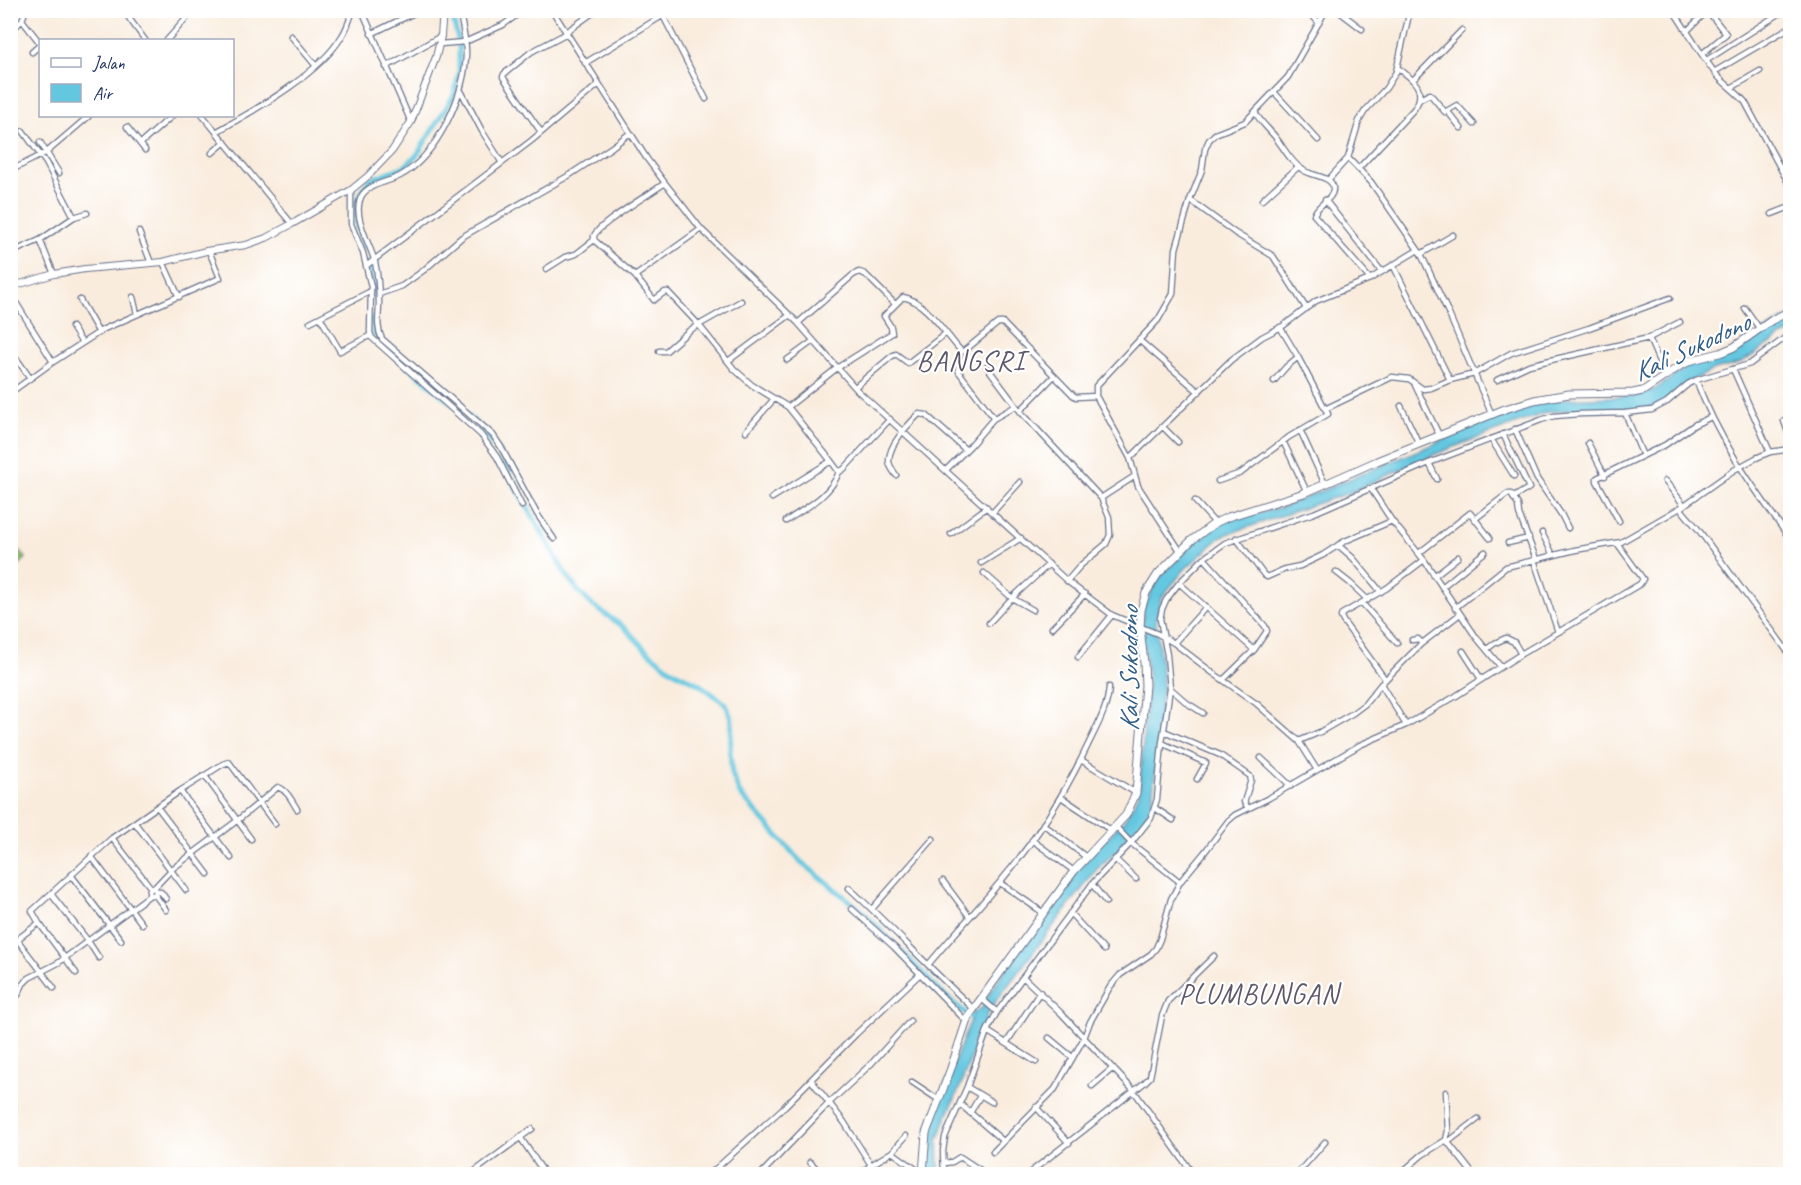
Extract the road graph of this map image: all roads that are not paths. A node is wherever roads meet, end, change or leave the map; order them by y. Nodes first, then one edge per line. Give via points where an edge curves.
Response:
1 (26, 10) edge
2 (123, 10) edge
3 (194, 10) edge
4 (353, 10) edge
5 (362, 10) edge
6 (420, 10) edge
7 (443, 10) edge
8 (460, 10) edge
9 (524, 10) edge
10 (552, 10) edge
11 (597, 10) edge
12 (1307, 10) edge
13 (1326, 10) edge
14 (1337, 10) edge
15 (1410, 10) edge
16 (1673, 10) edge
17 (1785, 10) edge
18 (1708, 11) edge
19 (661, 13) edge
20 (22, 20) junction
21 (1319, 23) junction
22 (1362, 29) dead end
23 (1787, 29) dead end
24 (1462, 30) dead end
25 (1687, 31) junction
26 (566, 32) junction
27 (10, 33) edge
28 (371, 34) junction
29 (291, 36) dead end
30 (441, 36) junction
31 (144, 39) edge
32 (168, 39) edge
33 (39, 43) edge
34 (461, 43) junction
35 (440, 44) junction
36 (39, 45) edge
37 (32, 52) dead end
38 (1703, 53) junction
39 (1707, 60) junction
40 (585, 63) junction
41 (316, 66) junction
42 (386, 67) junction
43 (1398, 68) junction
44 (1760, 71) dead end
45 (1714, 72) junction
46 (1413, 80) junction
47 (599, 84) junction
48 (1731, 88) junction
49 (461, 91) junction
50 (1274, 92) junction
51 (706, 99) dead end
52 (1420, 99) junction
53 (1255, 112) junction
54 (1448, 112) junction
55 (171, 117) edge
56 (204, 117) edge
57 (234, 117) edge
58 (83, 118) edge
59 (237, 120) junction
60 (411, 122) junction
61 (1474, 124) dead end
62 (127, 127) dead end
63 (1461, 128) dead end
64 (23, 130) dead end
65 (216, 132) junction
66 (541, 132) junction
67 (630, 133) junction
68 (1318, 140) dead end
69 (40, 142) dead end
70 (225, 142) junction
71 (140, 144) junction
72 (145, 150) dead end
73 (212, 153) dead end
74 (44, 154) junction
75 (1348, 158) junction
76 (238, 159) junction
77 (502, 163) junction
78 (232, 164) dead end
79 (1298, 166) junction
80 (246, 168) junction
81 (1358, 169) junction
82 (10, 171) edge
83 (240, 172) dead end
84 (59, 173) dead end
85 (1328, 180) junction
86 (665, 183) junction
87 (1791, 186) edge
88 (351, 190) junction
89 (1190, 200) junction
90 (1262, 200) dead end
91 (1325, 200) junction
92 (1791, 207) edge
93 (87, 213) dead end
94 (1772, 214) dead end
95 (74, 217) junction
96 (292, 224) junction
97 (701, 229) junction
98 (139, 232) dead end
99 (1453, 235) dead end
100 (40, 240) junction
101 (594, 240) junction
102 (212, 250) junction
103 (1419, 252) junction
104 (10, 253) edge
105 (163, 262) junction
106 (151, 263) junction
107 (370, 264) junction
108 (1393, 265) junction
109 (546, 269) dead end
110 (1382, 272) junction
111 (54, 274) junction
112 (635, 276) junction
113 (1370, 279) junction
114 (10, 287) edge
115 (371, 291) junction
116 (10, 293) edge
117 (379, 294) junction
118 (133, 297) dead end
119 (179, 297) junction
120 (1670, 298) dead end
121 (80, 300) dead end
122 (741, 301) dead end
123 (895, 304) junction
124 (1306, 308) junction
125 (1746, 308) dead end
126 (1791, 311) edge
127 (137, 314) junction
128 (789, 316) junction
129 (320, 317) junction
130 (310, 322) dead end
131 (798, 322) junction
132 (1680, 322) dead end
133 (699, 326) junction
134 (72, 327) dead end
135 (1280, 327) junction
136 (1759, 328) junction
137 (99, 333) junction
138 (945, 334) junction
139 (1791, 334) edge
140 (371, 335) junction
141 (1648, 338) junction
142 (1139, 340) junction
143 (813, 341) junction
144 (82, 343) junction
145 (10, 349) edge
146 (659, 351) dead end
147 (961, 351) junction
148 (1298, 357) junction
149 (787, 360) dead end
150 (53, 362) junction
151 (728, 362) junction
152 (987, 367) dead end
153 (837, 368) junction
154 (1733, 369) junction
155 (1474, 374) junction
156 (1665, 375) junction
157 (1054, 376) junction
158 (30, 378) junction
159 (1450, 380) junction
160 (1497, 380) dead end
161 (1696, 380) junction
162 (1274, 381) dead end
163 (1414, 382) junction
164 (855, 387) junction
165 (1199, 392) junction
166 (10, 393) edge
167 (1096, 396) junction
168 (774, 399) junction
169 (1401, 406) dead end
170 (788, 407) junction
171 (1018, 408) junction
172 (1325, 409) junction
173 (1625, 413) junction
174 (1492, 415) junction
175 (1711, 417) junction
176 (994, 418) junction
177 (890, 419) junction
178 (1784, 422) dead end
179 (1163, 427) junction
180 (1515, 429) junction
181 (902, 430) junction
182 (1300, 430) junction
183 (746, 431) dead end
184 (1503, 434) junction
185 (1439, 435) junction
186 (1791, 438) edge
187 (1491, 439) junction
188 (1283, 441) junction
189 (1178, 442) dead end
190 (1588, 443) dead end
191 (1419, 444) junction
192 (1791, 449) edge
193 (966, 450) junction
194 (1770, 452) junction
195 (1643, 456) junction
196 (1130, 459) junction
197 (831, 461) junction
198 (1429, 463) junction
199 (1739, 467) junction
200 (946, 470) junction
201 (839, 472) junction
202 (896, 475) dead end
203 (1135, 476) junction
204 (1514, 476) dead end
205 (1605, 476) junction
206 (1437, 480) dead end
207 (1218, 481) dead end
208 (1665, 481) dead end
209 (1020, 482) dead end
210 (1325, 484) junction
211 (1371, 489) junction
212 (1307, 492) junction
213 (1514, 497) junction
214 (772, 498) dead end
215 (1101, 498) junction
216 (1195, 501) dead end
217 (522, 506) dead end
218 (1682, 506) junction
219 (987, 507) junction
220 (993, 512) junction
221 (1475, 519) junction
222 (786, 521) dead end
223 (1392, 521) junction
224 (1619, 521) dead end
225 (1215, 523) junction
226 (1568, 528) dead end
227 (1542, 533) dead end
228 (951, 534) dead end
229 (1021, 538) junction
230 (1236, 538) junction
231 (1490, 538) dead end
232 (1529, 538) junction
233 (554, 539) dead end
234 (1791, 539) edge
235 (1508, 543) dead end
236 (1617, 543) junction
237 (1338, 545) junction
238 (1181, 552) junction
239 (1485, 552) dead end
240 (1419, 553) junction
241 (1552, 555) junction
242 (1458, 557) dead end
243 (1204, 558) junction
244 (1535, 559) junction
245 (1424, 560) junction
246 (981, 563) dead end
247 (1048, 564) junction
248 (1336, 572) dead end
249 (984, 573) dead end
250 (1434, 576) junction
251 (1067, 581) junction
252 (1179, 583) junction
253 (1442, 587) junction
254 (1381, 592) junction
255 (1085, 594) junction
256 (1012, 598) junction
257 (1368, 600) junction
258 (1362, 603) junction
259 (1206, 607) junction
260 (1455, 608) junction
261 (1033, 610) dead end
262 (1460, 614) junction
263 (1112, 615) junction
264 (989, 623) dead end
265 (1052, 628) dead end
266 (1141, 628) junction
267 (1558, 632) junction
268 (1161, 635) junction
269 (1412, 640) dead end
270 (1174, 643) junction
271 (1397, 643) dead end
272 (1422, 644) junction
273 (1487, 649) junction
274 (1254, 650) junction
275 (1463, 651) dead end
276 (1521, 654) junction
277 (1791, 655) edge
278 (1078, 657) dead end
279 (1501, 667) junction
280 (1386, 679) junction
281 (1481, 679) junction
282 (1223, 680) junction
283 (1381, 684) junction
284 (1108, 687) dead end
285 (1170, 688) junction
286 (1203, 713) dead end
287 (1406, 725) junction
288 (1164, 731) junction
289 (1299, 741) junction
290 (1162, 744) junction
291 (1261, 758) dead end
292 (1081, 760) junction
293 (1317, 770) junction
294 (205, 776) junction
295 (1197, 779) dead end
296 (1291, 786) junction
297 (180, 791) junction
298 (1136, 794) junction
299 (1061, 797) junction
300 (260, 803) junction
301 (158, 808) junction
302 (1155, 808) junction
303 (1248, 808) junction
304 (297, 809) dead end
305 (238, 820) junction
306 (1173, 820) dead end
307 (135, 823) junction
308 (275, 824) dead end
309 (1043, 824) junction
310 (1115, 829) junction
311 (216, 837) junction
312 (112, 838) junction
313 (251, 839) dead end
314 (933, 839) dead end
315 (1032, 840) junction
316 (1130, 842) junction
317 (194, 853) junction
318 (91, 856) junction
319 (1086, 857) junction
320 (231, 858) dead end
321 (1115, 859) junction
322 (172, 869) junction
323 (1074, 871) junction
324 (208, 874) dead end
325 (71, 875) junction
326 (1136, 879) dead end
327 (943, 881) dead end
328 (1180, 882) junction
329 (1000, 883) junction
330 (1092, 884) junction
331 (849, 888) dead end
332 (186, 890) dead end
333 (153, 892) junction
334 (51, 894) junction
335 (166, 898) dead end
336 (1106, 902) dead end
337 (131, 909) junction
338 (852, 909) dead end
339 (872, 909) junction
340 (166, 910) dead end
341 (1042, 912) junction
342 (1070, 913) junction
343 (969, 916) junction
344 (39, 923) junction
345 (142, 924) dead end
346 (109, 925) junction
347 (121, 940) dead end
348 (88, 941) junction
349 (1104, 950) dead end
350 (1214, 956) dead end
351 (66, 957) junction
352 (99, 958) dead end
353 (928, 965) junction
354 (42, 972) junction
355 (76, 974) dead end
356 (920, 974) junction
357 (1023, 977) junction
358 (54, 988) dead end
359 (1040, 992) junction
360 (10, 1000) edge
361 (983, 1000) junction
362 (995, 1010) junction
363 (970, 1015) junction
364 (910, 1021) dead end
365 (987, 1031) junction
366 (1049, 1038) dead end
367 (1084, 1038) junction
368 (1007, 1042) junction
369 (1072, 1057) junction
370 (1036, 1062) dead end
371 (1113, 1068) junction
372 (811, 1080) junction
373 (912, 1082) dead end
374 (1092, 1086) dead end
375 (967, 1087) junction
376 (1134, 1091) junction
377 (1446, 1092) dead end
378 (980, 1096) junction
379 (939, 1100) junction
380 (993, 1102) dead end
381 (829, 1103) junction
382 (960, 1104) junction
383 (1036, 1107) junction
384 (970, 1113) junction
385 (1478, 1119) dead end
386 (532, 1129) dead end
387 (906, 1136) dead end
388 (520, 1137) junction
389 (1003, 1141) junction
390 (1447, 1141) junction
391 (1325, 1142) dead end
392 (1069, 1143) junction
393 (892, 1152) junction
394 (993, 1152) dead end
395 (810, 1162) dead end
396 (944, 1163) junction
397 (871, 1165) junction
398 (982, 1172) dead end
399 (471, 1174) edge
400 (545, 1174) edge
401 (710, 1174) edge
402 (761, 1174) edge
403 (822, 1174) edge
404 (860, 1174) edge
405 (923, 1174) edge
406 (944, 1174) edge
407 (1028, 1174) edge
408 (1193, 1174) edge
409 (1298, 1174) edge
410 (1400, 1174) edge
411 (1473, 1174) edge

1 - 20 street
2 - 31 street
3 - 32 street
4 - 41 street via 337,44
5 - 28 street
6 - 28 street
7 - 30 street
8 - 34 street
9 - 34 street via 503,25
10 - 26 street
11 - 26 street
12 - 21 street
13 - 21 street
14 - 22 street
15 - 43 street
16 - 25 street
17 - 39 street
18 - 25 street
18 - 38 street via 1726,34
19 - 40 street
19 - 51 street
20 - 27 street
20 - 33 street
21 - 50 street via 1288,77
23 - 45 street
24 - 46 street
25 - 38 street
26 - 40 street
26 - 66 street via 531,52 503,77
28 - 42 street
29 - 41 street
30 - 35 street
30 - 42 street
34 - 35 street
34 - 49 street via 466,48 466,69
35 - 60 street
36 - 37 street
38 - 39 street
39 - 45 street
40 - 47 street
41 - 59 street
42 - 60 street
43 - 46 street
43 - 75 street via 1359,121
44 - 48 street
45 - 48 street
46 - 52 street
47 - 66 street
47 - 67 street
48 - 87 street via 1745,102
49 - 77 street
49 - 107 street via 425,156 400,176 362,195 360,216
50 - 53 street
50 - 68 street
52 - 54 street via 1430,94
52 - 81 street
53 - 79 street
53 - 89 street via 1245,122 1209,140
54 - 61 street via 1457,105
54 - 63 street
55 - 71 street
56 - 65 street
57 - 59 street
58 - 74 street
59 - 65 street
60 - 88 street via 392,151
62 - 71 street
64 - 74 street
65 - 70 street
66 - 77 street
67 - 86 street
67 - 117 street via 568,176 462,237 402,286
69 - 74 street
70 - 73 street
70 - 76 street
71 - 72 street
74 - 82 street
74 - 84 street
74 - 95 street
75 - 81 street
75 - 85 street
76 - 78 street
76 - 80 street
77 - 107 street
79 - 85 street
79 - 90 street
80 - 83 street
80 - 96 street
81 - 103 street
85 - 91 street via 1333,190
86 - 97 street
86 - 101 street via 612,219 596,232
88 - 96 street
88 - 107 street via 351,224
89 - 124 street via 1273,256
89 - 142 street via 1176,249 1173,294 1158,320
91 - 110 street
91 - 113 street via 1314,215
92 - 94 street
93 - 95 street
95 - 100 street
96 - 102 street via 246,245
97 - 112 street
97 - 128 street
98 - 106 street
99 - 103 street
100 - 104 street
100 - 111 street
101 - 109 street
101 - 112 street
102 - 105 street
102 - 119 street via 221,278
103 - 108 street
103 - 155 street
105 - 106 street
105 - 119 street
106 - 111 street
107 - 115 street
107 - 117 street
108 - 110 street
108 - 159 street
110 - 113 street
111 - 114 street
112 - 133 street via 654,300 668,292
113 - 124 street
115 - 129 street
115 - 140 street
116 - 150 street
117 - 233 street via 378,327 382,339 493,435
118 - 127 street
119 - 127 street
120 - 155 street via 1511,353
121 - 137 street
122 - 133 street
123 - 131 street via 859,272
123 - 138 street via 903,297 909,298 930,313
123 - 153 street via 884,316 892,333
124 - 135 street
125 - 136 street
126 - 136 main road
127 - 137 street
128 - 131 street
128 - 151 street
129 - 130 street
129 - 140 street via 340,351
131 - 143 street
132 - 141 street
133 - 146 street via 666,351
133 - 151 street
134 - 144 street
135 - 148 street
135 - 165 street via 1231,360
136 - 156 main road via 1728,350 1692,360
137 - 144 street
138 - 147 street
138 - 164 street via 908,363 896,354 892,356
139 - 154 street via 1756,360
140 - 217 street via 481,435
141 - 156 street
141 - 160 street via 1528,365
142 - 165 street
142 - 167 street via 1096,386
143 - 149 street
143 - 153 street
144 - 150 street
145 - 158 street
147 - 157 street via 1003,323
147 - 176 street via 959,372
148 - 162 street
148 - 172 street
150 - 158 street
151 - 168 street
152 - 171 street
153 - 164 street
153 - 170 street
154 - 161 street
154 - 194 street
155 - 159 street
155 - 174 street
156 - 174 main road via 1633,393 1553,396
157 - 167 street via 1076,397
157 - 171 street
158 - 166 street
159 - 163 street via 1426,389
161 - 173 street via 1652,410
161 - 175 street
163 - 172 street via 1388,378
163 - 185 street
164 - 177 street
165 - 179 street
167 - 196 street
168 - 170 street
168 - 183 street
169 - 191 street
170 - 197 street
171 - 176 street
171 - 215 street
172 - 182 street via 1328,414
173 - 180 street via 1554,416
173 - 195 street
174 - 185 main road
175 - 195 street
175 - 199 street
176 - 193 street
177 - 181 street
177 - 201 street
178 - 186 street
179 - 189 street
179 - 196 street
180 - 184 street
180 - 226 street via 1536,479
181 - 193 street via 922,413
181 - 200 street
181 - 202 street via 889,460
182 - 188 street
182 - 210 street
184 - 187 street
184 - 213 street via 1529,488
185 - 191 main road
187 - 198 street
187 - 204 street
188 - 207 street via 1241,473
188 - 212 street
190 - 205 street
191 - 210 main road
192 - 194 street
193 - 200 street
194 - 199 street
195 - 205 street
196 - 203 street
197 - 201 street
197 - 214 street
198 - 206 street
198 - 211 street
199 - 218 street
199 - 234 street
200 - 219 street
201 - 222 street via 831,488
203 - 215 street
203 - 238 street
205 - 224 street via 1597,481
208 - 218 street
209 - 220 street
210 - 212 main road
211 - 223 street
211 - 230 street via 1296,520
212 - 225 main road
213 - 221 street via 1507,494
213 - 232 street
215 - 251 street via 1109,518 1110,535 1106,544
216 - 225 street
218 - 236 street
218 - 277 street
219 - 220 street
219 - 228 street
220 - 229 street
221 - 231 street
221 - 240 street via 1467,514
223 - 237 street
223 - 240 street
225 - 238 main road
227 - 241 street
229 - 246 street
229 - 247 street
230 - 237 street via 1267,577 1300,566
230 - 243 street
232 - 235 street
232 - 244 street
236 - 241 street
236 - 267 street via 1643,579
237 - 254 street
238 - 266 main road via 1158,574 1146,593 1141,604
239 - 253 street
240 - 245 street
241 - 244 street
242 - 250 street
243 - 252 street
243 - 274 street via 1267,628 1267,634
244 - 260 street via 1502,569
244 - 267 street
245 - 250 street
245 - 254 street
247 - 251 street
247 - 256 street
248 - 257 street
249 - 256 street
250 - 253 street
251 - 255 street
252 - 259 street
252 - 268 street via 1162,609
253 - 260 street
254 - 257 street
255 - 263 street
255 - 265 street
256 - 261 street
256 - 264 street
257 - 258 street
258 - 271 street
258 - 280 street via 1341,617
259 - 270 street
259 - 274 street
260 - 262 street
262 - 272 street
262 - 273 street
263 - 266 street
263 - 278 street
266 - 268 street
266 - 298 main road via 1145,686
267 - 276 street
268 - 270 street
268 - 285 street
269 - 272 street via 1418,639
270 - 282 street
272 - 280 street
273 - 276 street via 1506,638 1514,642
273 - 279 street
274 - 282 street
275 - 281 street
276 - 279 street
279 - 281 street
280 - 283 street
281 - 287 street
282 - 289 street
283 - 287 street
283 - 289 street via 1353,713
284 - 292 street via 1100,721
285 - 286 street
285 - 288 street
287 - 293 street
288 - 290 street
288 - 303 street via 1220,755 1248,774 1251,780 1244,802
289 - 293 street
290 - 295 street via 1206,763
290 - 302 street
291 - 296 street
292 - 298 street
292 - 299 street
293 - 296 street
294 - 297 street
294 - 300 street via 229,762
294 - 305 street
296 - 303 street
297 - 301 street
297 - 311 street
298 - 310 main road
299 - 309 street
299 - 310 street
300 - 304 street via 280,787
300 - 305 street
300 - 308 street
301 - 307 street
301 - 317 street
302 - 306 street
302 - 316 street
303 - 328 street via 1228,821
305 - 311 street
305 - 313 street
307 - 312 street
307 - 322 street
309 - 315 street
309 - 319 street
310 - 316 street
310 - 319 main road
311 - 317 street
311 - 320 street
312 - 318 street
312 - 333 street
314 - 339 street
315 - 323 street
315 - 329 street
316 - 321 street
316 - 328 street
317 - 322 street
317 - 324 street
318 - 325 street
318 - 337 street
319 - 323 main road
321 - 326 street
321 - 330 street
322 - 332 street
322 - 333 street
323 - 341 main road
325 - 334 street
325 - 346 street
327 - 343 street
328 - 367 street via 1156,948 1115,981
329 - 341 street
329 - 343 street
330 - 336 street
330 - 342 street
331 - 339 street
333 - 335 street via 161,892
333 - 337 street
333 - 340 street
334 - 344 street via 32,911
334 - 348 street
337 - 345 street
337 - 346 street
338 - 356 street
339 - 353 street
341 - 361 main road
342 - 349 street
342 - 357 street
343 - 353 street
344 - 351 street
344 - 354 street via 19,939
346 - 347 street
346 - 348 street
348 - 351 street
348 - 352 street
350 - 376 street via 1168,1001 1150,1077
351 - 354 street
351 - 355 street
353 - 363 street
354 - 358 street
354 - 360 street via 29,978
356 - 363 street
356 - 372 street
357 - 359 street
357 - 362 street
359 - 367 street
359 - 368 street
361 - 362 street
361 - 363 main road
362 - 365 street
363 - 379 main road
364 - 381 street
365 - 368 street
365 - 375 street
366 - 369 street
367 - 369 street
367 - 371 street
368 - 370 street
369 - 383 street via 1055,1089
371 - 374 street
371 - 376 street
372 - 381 street
372 - 401 street
373 - 379 street
375 - 378 street
375 - 382 street
376 - 392 street
376 - 408 street
377 - 390 street
378 - 380 street
378 - 384 street
379 - 405 main road via 926,1133
381 - 397 street
381 - 402 street
382 - 384 street
382 - 396 street via 945,1137
383 - 389 street
383 - 392 street
384 - 389 street
385 - 390 street
386 - 388 street
387 - 393 street
388 - 399 street
388 - 400 street
389 - 394 street
390 - 410 street
390 - 411 street
391 - 409 street
392 - 407 street
393 - 397 street
393 - 405 street
395 - 403 street
396 - 398 street via 960,1156
396 - 406 street
397 - 404 street

